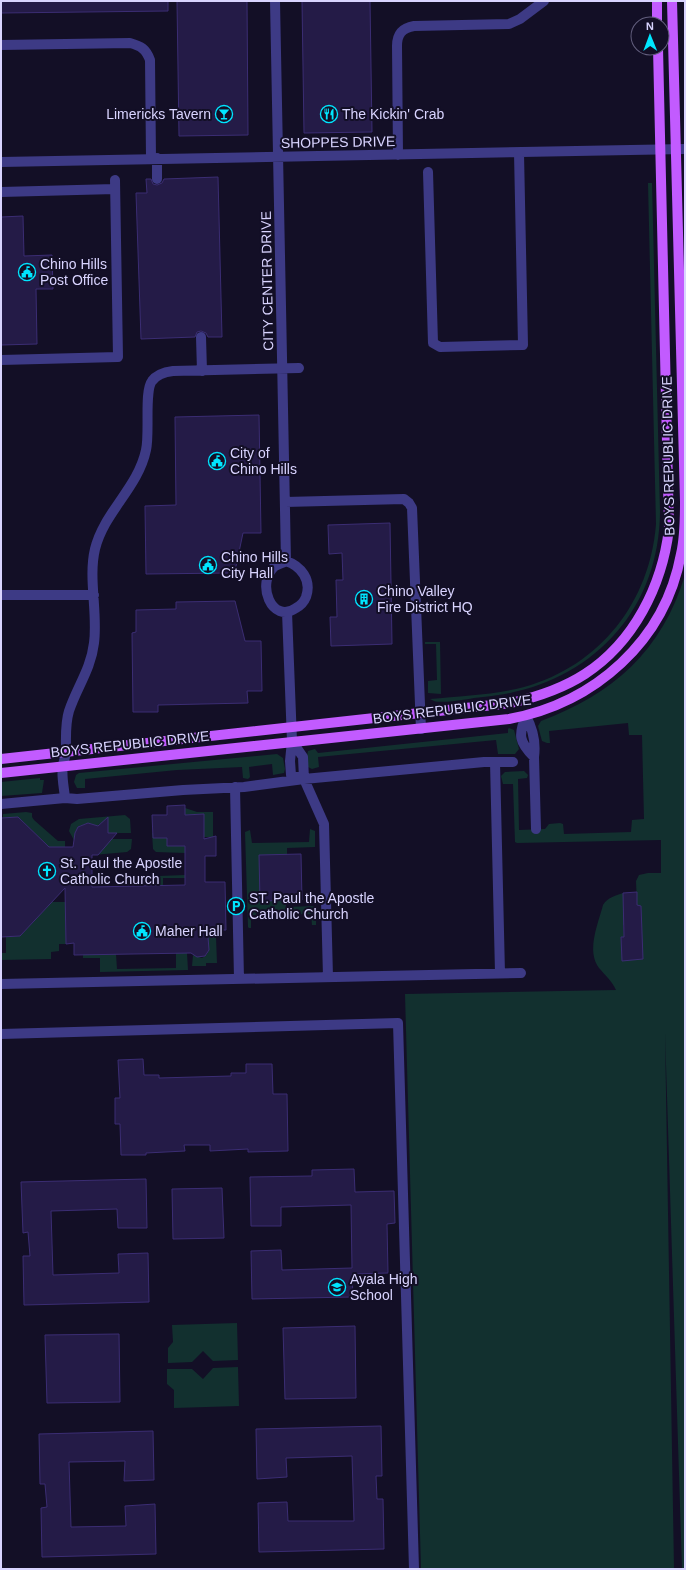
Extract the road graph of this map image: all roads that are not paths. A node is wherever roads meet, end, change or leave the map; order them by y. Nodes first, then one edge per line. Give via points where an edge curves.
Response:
1 (275, 1) edge
2 (544, 1) edge
3 (657, 1) edge
4 (672, 1) edge
5 (657, 16) edge
6 (1, 45) edge
7 (658, 56) edge
8 (680, 149) edge
9 (660, 150) junction
10 (519, 153) junction
11 (398, 155) junction
12 (278, 157) junction
13 (154, 158) junction
14 (1, 162) edge
15 (428, 172) dead end
16 (157, 179) dead end
17 (1, 192) edge
18 (201, 337) dead end
19 (1, 360) edge
20 (300, 368) dead end
21 (283, 369) junction
22 (202, 371) junction
23 (285, 502) junction
24 (286, 561) junction
25 (1, 595) edge
26 (94, 595) junction
27 (287, 612) junction
28 (420, 714) junction
29 (526, 716) junction
30 (291, 727) junction
31 (421, 729) junction
32 (292, 741) junction
33 (66, 752) junction
34 (1, 759) edge
35 (495, 762) junction
36 (512, 762) dead end
37 (63, 766) junction
38 (1, 773) edge
39 (304, 779) junction
40 (235, 787) junction
41 (65, 798) junction
42 (1, 804) edge
43 (536, 830) dead end
44 (500, 973) junction
45 (521, 973) dead end
46 (328, 977) junction
47 (239, 979) junction
48 (1, 984) edge
49 (1, 1034) edge
50 (414, 1569) edge

1 - 12 street, CITY CENTER DRIVE
2 - 11 street via 509,24 414,26 400,33 397,40
3 - 5 main road
4 - 8 main road, BOYS REPUBLIC DRIVE
6 - 13 street via 140,46 147,52 150,60
7 - 9 main road, BOYS REPUBLIC DRIVE
8 - 9 street, SHOPPES DRIVE
8 - 29 main road, BOYS REPUBLIC DRIVE via 685,502 684,538 678,568 659,615 642,641 622,663 588,690 553,707
9 - 10 street, SHOPPES DRIVE
9 - 28 main road, BOYS REPUBLIC DRIVE via 669,521 666,550 656,584 646,606 618,645 597,665 575,680 546,693 512,703
10 - 11 street, SHOPPES DRIVE
10 - 15 street via 523,345 440,347 433,342
11 - 12 street, SHOPPES DRIVE
12 - 13 street, SHOPPES DRIVE
12 - 21 street, CITY CENTER DRIVE
13 - 14 street, SHOPPES DRIVE
13 - 16 street
17 - 19 street via 115,185 118,357
18 - 22 street
20 - 21 street
21 - 22 street
21 - 23 street, CITY CENTER DRIVE
22 - 26 street via 164,373 156,377 149,386 149,434 144,456 137,476 97,541 94,558
23 - 24 street, CITY CENTER DRIVE
23 - 28 street via 404,499 409,503 412,508
24 - 27 street via 302,570 307,588 306,598 300,606
24 - 27 street via 276,565 270,572 266,580 266,590 268,599 274,607
25 - 26 street
26 - 33 street via 94,644 87,671 69,710 65,730
27 - 30 street
28 - 30 main road, BOYS REPUBLIC DRIVE
28 - 31 street
29 - 31 main road, BOYS REPUBLIC DRIVE
29 - 43 street via 521,728 524,746 534,757
30 - 32 street
30 - 33 main road, BOYS REPUBLIC DRIVE
31 - 32 main road, BOYS REPUBLIC DRIVE
32 - 37 main road, BOYS REPUBLIC DRIVE
32 - 39 street via 291,775
33 - 34 main road, BOYS REPUBLIC DRIVE
33 - 37 street
35 - 36 street
35 - 39 street
35 - 44 street
37 - 38 main road, BOYS REPUBLIC DRIVE
37 - 41 street
39 - 40 street
39 - 46 street via 324,824
40 - 41 street
40 - 47 street
41 - 42 street
44 - 45 street
44 - 46 street
46 - 47 street
47 - 48 street
49 - 50 street via 398,1023

